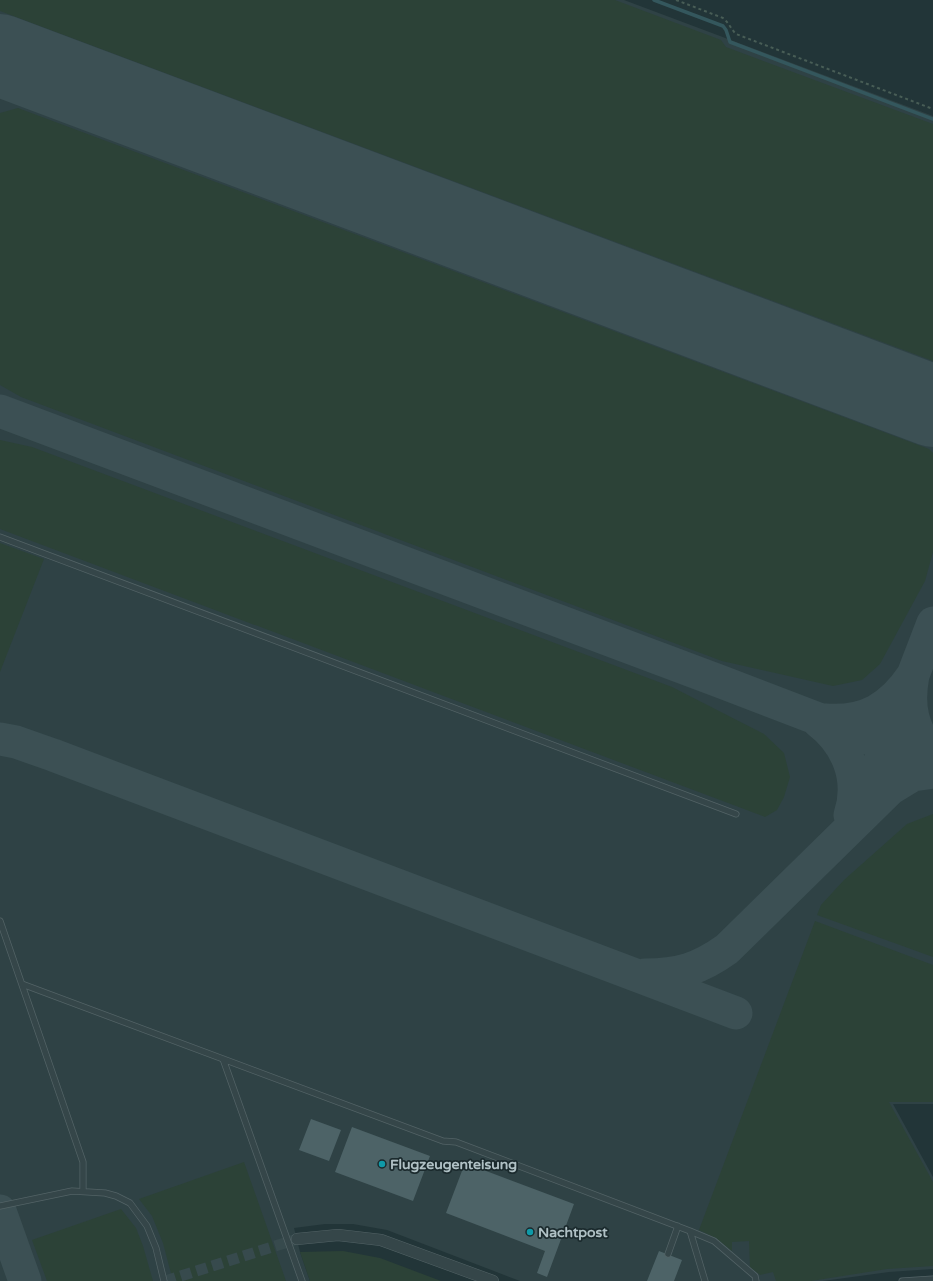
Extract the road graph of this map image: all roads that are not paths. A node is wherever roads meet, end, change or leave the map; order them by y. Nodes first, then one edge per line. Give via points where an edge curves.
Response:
1 (0, 537) edge
2 (736, 814) dead end
3 (0, 921) edge
4 (22, 984) junction
5 (223, 1059) junction
6 (83, 1191) junction
7 (0, 1206) edge
8 (678, 1226) junction
9 (690, 1231) junction
10 (297, 1239) tunnel mouth
11 (668, 1254) dead end
12 (933, 1280) edge
13 (164, 1281) edge
14 (302, 1281) edge
15 (493, 1281) edge
16 (705, 1281) edge
17 (756, 1281) edge
18 (902, 1281) edge

1 - 2 lane
3 - 4 lane
4 - 5 lane
4 - 6 lane via 83,1162
5 - 8 lane via 444,1141 456,1142
5 - 14 lane
6 - 7 lane via 54,1194
6 - 13 lane via 105,1193 130,1202 148,1226
8 - 9 lane
8 - 11 lane
9 - 16 lane
9 - 17 lane via 714,1241 755,1276
10 - 15 street via 338,1235 381,1240
12 - 18 lane

